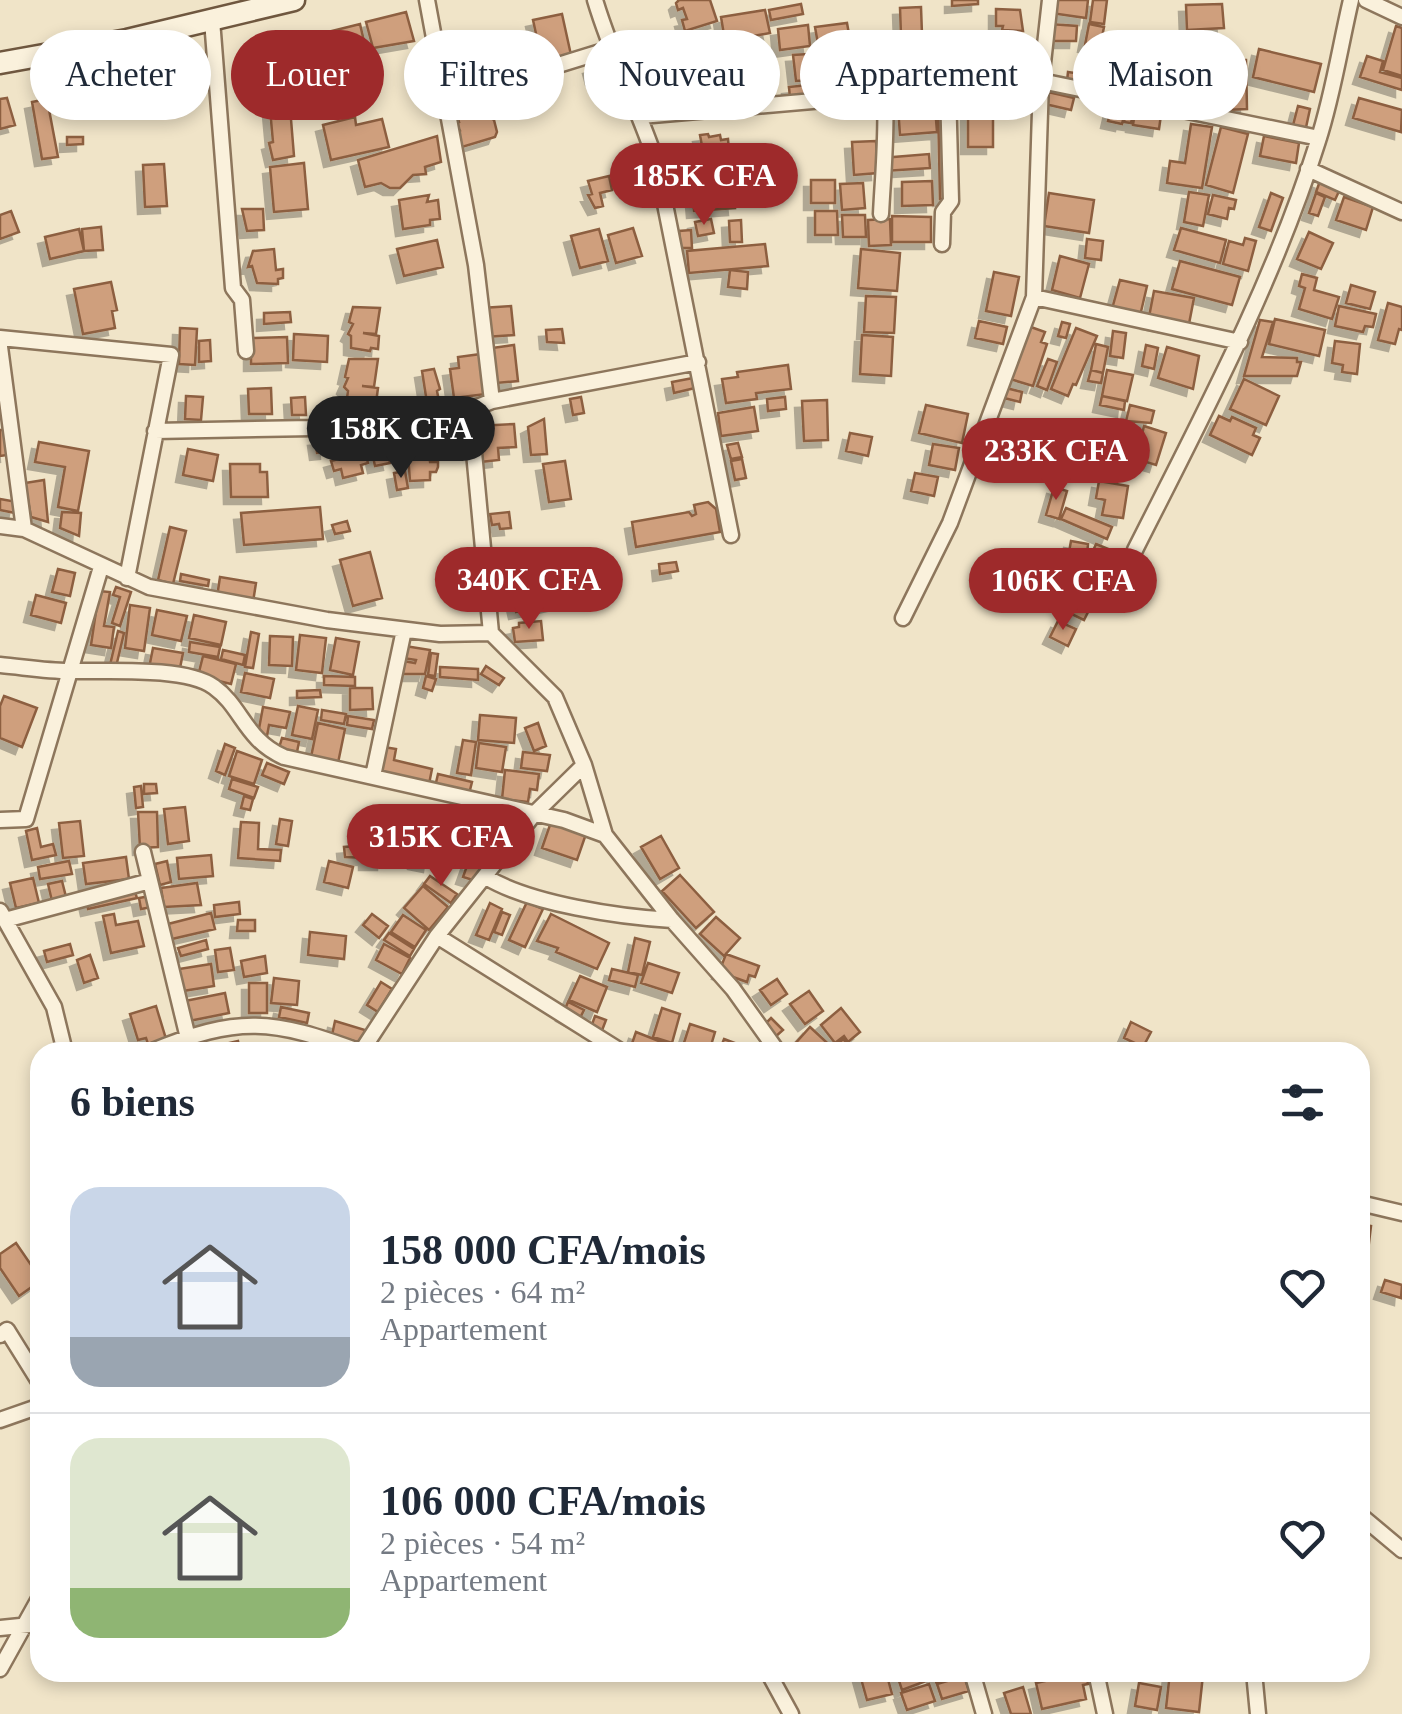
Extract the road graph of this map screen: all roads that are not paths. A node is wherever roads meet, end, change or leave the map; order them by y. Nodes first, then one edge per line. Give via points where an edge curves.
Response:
1 (427, 0) edge
2 (595, 0) edge
3 (1050, 0) edge
4 (1351, 0) edge
5 (1366, 0) edge
6 (282, 2) edge
7 (1402, 17) edge
8 (212, 20) junction
9 (433, 30) edge
10 (604, 30) edge
11 (1047, 30) edge
12 (0, 63) edge
13 (1053, 83) edge
14 (450, 120) edge
15 (642, 120) edge
16 (886, 120) edge
17 (949, 120) edge
18 (1040, 120) edge
19 (1319, 138) junction
20 (1308, 169) junction
21 (1402, 212) edge
22 (882, 214) dead end
23 (942, 244) dead end
24 (1034, 297) junction
25 (0, 338) edge
26 (1240, 342) junction
27 (0, 347) edge
28 (246, 351) dead end
29 (698, 362) junction
30 (492, 401) junction
31 (470, 410) junction
32 (155, 431) junction
33 (0, 526) edge
34 (24, 529) junction
35 (731, 535) dead end
36 (1135, 550) dead end
37 (101, 567) junction
38 (128, 578) junction
39 (903, 618) dead end
40 (404, 630) junction
41 (490, 633) junction
42 (0, 664) edge
43 (69, 672) junction
44 (584, 765) junction
45 (373, 776) junction
46 (535, 813) junction
47 (0, 820) edge
48 (605, 835) junction
49 (143, 852) dead end
50 (486, 877) junction
51 (150, 881) junction
52 (2, 916) edge
53 (672, 920) junction
54 (437, 936) junction
55 (188, 1038) junction
56 (63, 1042) edge
57 (177, 1042) edge
58 (334, 1042) edge
59 (368, 1042) edge
60 (606, 1042) edge
61 (771, 1042) edge
62 (1370, 1205) edge
63 (1402, 1213) edge
64 (0, 1335) edge
65 (30, 1366) edge
66 (30, 1410) edge
67 (0, 1420) edge
68 (1370, 1523) edge
69 (1402, 1550) edge
70 (30, 1625) edge
71 (0, 1628) edge
72 (30, 1629) edge
73 (0, 1669) edge
74 (773, 1682) edge
75 (975, 1682) edge
76 (1098, 1682) edge
77 (1255, 1682) edge
78 (791, 1714) edge
79 (984, 1714) edge
80 (1106, 1714) edge
81 (1258, 1714) edge

1 - 9 street
2 - 10 street
3 - 11 street
4 - 19 street
5 - 7 street
6 - 8 street
8 - 12 street
8 - 28 street via 233,288 242,300
13 - 19 street
14 - 30 street
15 - 29 street via 658,164
16 - 22 street
17 - 23 street via 951,201 942,212
18 - 24 street
19 - 20 street
20 - 21 street
20 - 26 street
24 - 26 street
24 - 39 street via 950,523
25 - 32 street via 171,355
26 - 36 street
27 - 34 street
29 - 30 street
29 - 35 street
30 - 31 street
31 - 32 street via 314,428
31 - 41 street
32 - 38 street
33 - 34 street
34 - 37 street
37 - 38 street
37 - 43 street
38 - 40 street via 216,601
40 - 41 street
40 - 45 street
41 - 44 street via 554,698
42 - 43 street
43 - 45 street via 130,669 193,679 214,687 265,749
43 - 47 street via 26,819
44 - 46 street
44 - 48 street
45 - 46 street
46 - 48 street
46 - 50 street
48 - 53 street
49 - 51 street
50 - 53 street via 549,900
50 - 54 street
51 - 52 street
51 - 55 street
52 - 56 street via 54,1007
53 - 61 street
54 - 59 street
54 - 60 street
55 - 57 street
55 - 58 street via 220,1027 269,1024
62 - 63 street
64 - 65 street via 8,1330
66 - 67 street
68 - 69 street
70 - 71 street
72 - 73 street
74 - 78 street
75 - 79 street
76 - 80 street
77 - 81 street

